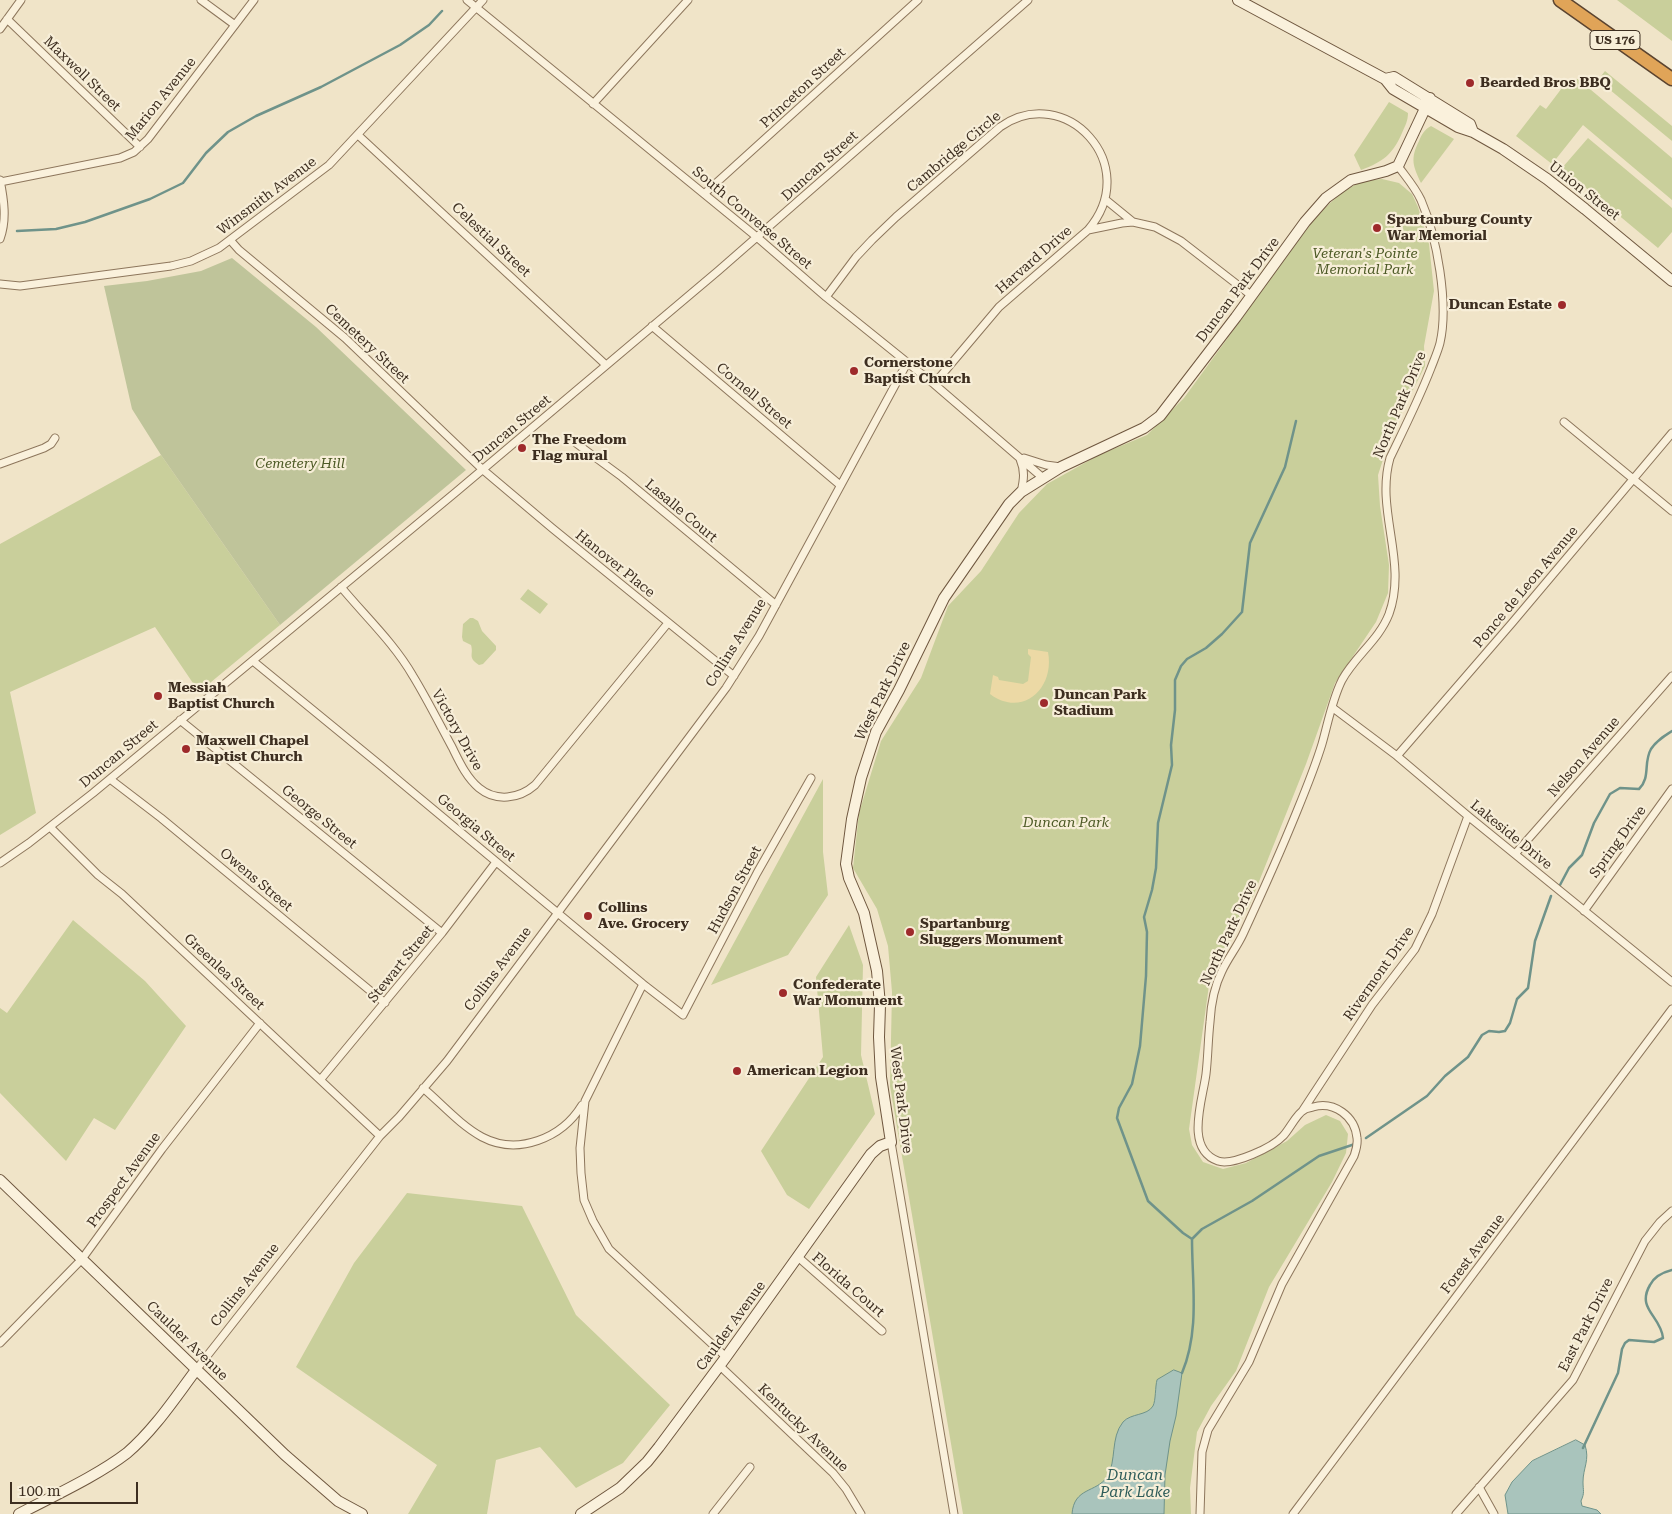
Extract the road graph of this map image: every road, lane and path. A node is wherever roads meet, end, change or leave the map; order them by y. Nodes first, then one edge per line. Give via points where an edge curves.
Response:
1 (21, 0) edge
2 (201, 0) edge
3 (254, 0) edge
4 (466, 0) edge
5 (483, 0) edge
6 (688, 0) edge
7 (918, 0) edge
8 (1028, 0) edge
9 (1238, 0) edge
10 (1560, 0) edge
11 (476, 8) junction
12 (7, 19) junction
13 (235, 25) junction
14 (0, 29) edge
15 (1672, 79) edge
16 (1428, 103) junction
17 (594, 104) junction
18 (358, 135) junction
19 (140, 147) junction
20 (1398, 166) junction
21 (0, 182) edge
22 (704, 194) junction
23 (1106, 200) junction
24 (1133, 222) junction
25 (1088, 230) junction
26 (758, 238) junction
27 (0, 239) edge
28 (230, 240) junction
29 (1672, 281) edge
30 (0, 284) edge
31 (1252, 296) junction
32 (826, 297) junction
33 (652, 326) junction
34 (906, 363) junction
35 (606, 365) junction
36 (934, 384) junction
37 (1564, 422) dead end
38 (1672, 433) edge
39 (55, 438) dead end
40 (569, 438) dead end
41 (1019, 456) junction
42 (0, 464) edge
43 (1060, 467) junction
44 (482, 469) junction
45 (1043, 478) junction
46 (1634, 479) junction
47 (840, 485) junction
48 (1021, 492) junction
49 (1672, 511) edge
50 (341, 587) junction
51 (776, 605) junction
52 (668, 623) junction
53 (253, 661) junction
54 (734, 676) junction
55 (1672, 676) edge
56 (1333, 708) junction
57 (180, 720) junction
58 (1397, 756) junction
59 (811, 778) dead end
60 (110, 779) junction
61 (1672, 789) edge
62 (1468, 816) junction
63 (50, 827) junction
64 (1515, 854) junction
65 (496, 862) junction
66 (0, 863) edge
67 (1584, 911) junction
68 (558, 913) junction
69 (442, 933) junction
70 (1672, 982) edge
71 (643, 984) junction
72 (386, 1003) junction
73 (1672, 1009) edge
74 (683, 1015) joint
75 (260, 1023) junction
76 (321, 1079) junction
77 (423, 1088) junction
78 (585, 1100) junction
79 (1303, 1110) junction
80 (380, 1136) junction
81 (891, 1142) junction
82 (0, 1180) edge
83 (1672, 1212) edge
84 (798, 1258) junction
85 (82, 1259) junction
86 (882, 1331) dead end
87 (0, 1343) edge
88 (723, 1361) junction
89 (196, 1370) junction
90 (750, 1467) dead end
91 (1479, 1487) junction
92 (355, 1513) edge
93 (19, 1514) edge
94 (581, 1514) edge
95 (713, 1514) edge
96 (861, 1514) edge
97 (954, 1514) edge
98 (1200, 1514) edge
99 (1293, 1514) edge
100 (1456, 1514) edge
101 (1494, 1514) edge

1 - 12 street
2 - 13 street
3 - 13 street, Marion Avenue
4 - 11 street, South Converse Street
5 - 11 street, Winsmith Avenue
6 - 17 street
7 - 22 street, Princeton Street
8 - 26 street, Duncan Street
9 - 16 street, Union Street via 1385,79 1394,77
10 - 15 highway, US 176
11 - 17 street, South Converse Street
11 - 18 street, Winsmith Avenue
12 - 14 street
12 - 19 street, Maxwell Street
13 - 19 street, Marion Avenue
16 - 20 street
16 - 29 street, Union Street via 1470,124 1473,132 1547,179
17 - 22 street, South Converse Street
18 - 28 street, Winsmith Avenue via 329,165
18 - 35 street, Celestial Street
19 - 21 street, Marion Avenue via 127,156 112,160
20 - 31 street, Duncan Park Drive via 1351,180 1334,191 1305,222
20 - 56 street, North Park Drive via 1421,200 1434,242 1442,328 1427,381 1386,471 1386,497 1396,570 1388,617 1347,672
21 - 27 street via 4,208
22 - 26 street, South Converse Street
23 - 24 street
23 - 25 street, Cambridge Circle
23 - 32 street, Cambridge Circle via 1108,179 1104,163 1098,147 1087,134 1052,116 1029,114 1019,117 1000,127 896,217 856,257
24 - 25 street, Harvard Drive
24 - 31 street, Harvard Drive via 1166,232 1181,241
25 - 36 street, Harvard Drive via 999,307
26 - 32 street, South Converse Street
26 - 33 street, Duncan Street
28 - 30 street, Winsmith Avenue via 208,254 170,266 20,286
28 - 44 street, Cemetery Street via 345,338
31 - 43 street, Duncan Park Drive via 1160,416 1139,430
32 - 34 street, South Converse Street
33 - 35 street, Duncan Street
33 - 47 street, Cornell Street
34 - 36 street, South Converse Street
34 - 47 street, Collins Avenue
35 - 44 street, Duncan Street
36 - 41 street, South Converse Street
37 - 46 street
38 - 46 street, Ponce de Leon Avenue
39 - 42 street via 44,448
40 - 51 street, Lasalle Court via 622,477
41 - 43 street, South Converse Street
41 - 45 street, South Converse Street
41 - 48 street via 1024,470
43 - 45 street, Duncan Park Drive
44 - 50 street, Duncan Street
44 - 52 street, Hanover Place
45 - 48 street, West Park Drive
46 - 49 street
46 - 58 street, Ponce de Leon Avenue
47 - 51 street, Collins Avenue
48 - 81 street, West Park Drive via 999,516 939,606 876,732 852,819 847,871 864,913 877,971 881,1070
50 - 52 street, Victory Drive via 406,664 472,781 490,795 502,797 519,795 535,785
50 - 53 street, Duncan Street
51 - 54 street, Collins Avenue
52 - 54 street, Hanover Place
53 - 57 street, Duncan Street
53 - 65 street, Georgia Street
54 - 68 street, Collins Avenue
55 - 64 street, Nelson Avenue
56 - 58 street, Lakeside Drive
56 - 79 street, North Park Drive via 1321,749 1284,844 1214,992 1197,1133 1200,1143 1213,1158 1231,1161 1276,1142
57 - 60 street, Duncan Street
57 - 69 street, George Street
58 - 62 street, Lakeside Drive
59 - 74 street, Hudson Street
60 - 63 street, Duncan Street
60 - 72 street, Owens Street
61 - 67 street, Spring Drive
62 - 64 street, Lakeside Drive
62 - 79 street, Rivermont Drive via 1427,926 1415,949 1372,1006
63 - 66 street, Duncan Street
63 - 75 street, Greenlea Street
64 - 67 street, Lakeside Drive
65 - 68 street, Georgia Street
65 - 69 street, Stewart Street
67 - 70 street, Lakeside Drive
68 - 71 street, Georgia Street
68 - 77 street, Collins Avenue via 447,1061
69 - 72 street, Stewart Street
71 - 74 street, Georgia Street
71 - 78 street
72 - 76 street, Stewart Street
73 - 99 street, Forest Avenue
75 - 76 street, Greenlea Street
75 - 85 street, Prospect Avenue
76 - 80 street, Greenlea Street
77 - 78 street via 471,1130 492,1141 507,1144 538,1141 553,1134 577,1114
77 - 80 street, Collins Avenue
78 - 88 street, Kentucky Avenue via 580,1148 583,1191 603,1241
79 - 98 street via 1326,1106 1342,1111 1353,1123 1357,1148 1282,1284 1249,1362 1208,1430 1202,1452
80 - 89 street, Collins Avenue
81 - 84 street, Caulder Avenue via 871,1154
81 - 97 street, West Park Drive
82 - 85 street, Caulder Avenue
83 - 91 street, East Park Drive via 1645,1241 1572,1380
84 - 86 street, Florida Court
84 - 88 street, Caulder Avenue
85 - 87 street, Prospect Avenue
85 - 89 street, Caulder Avenue
88 - 94 street, Caulder Avenue via 647,1462 620,1488
88 - 96 street, Kentucky Avenue via 833,1473
89 - 92 street, Caulder Avenue via 310,1479
89 - 93 street, Collins Avenue via 151,1428 127,1452
90 - 95 street
91 - 100 street, East Park Drive
91 - 101 street

